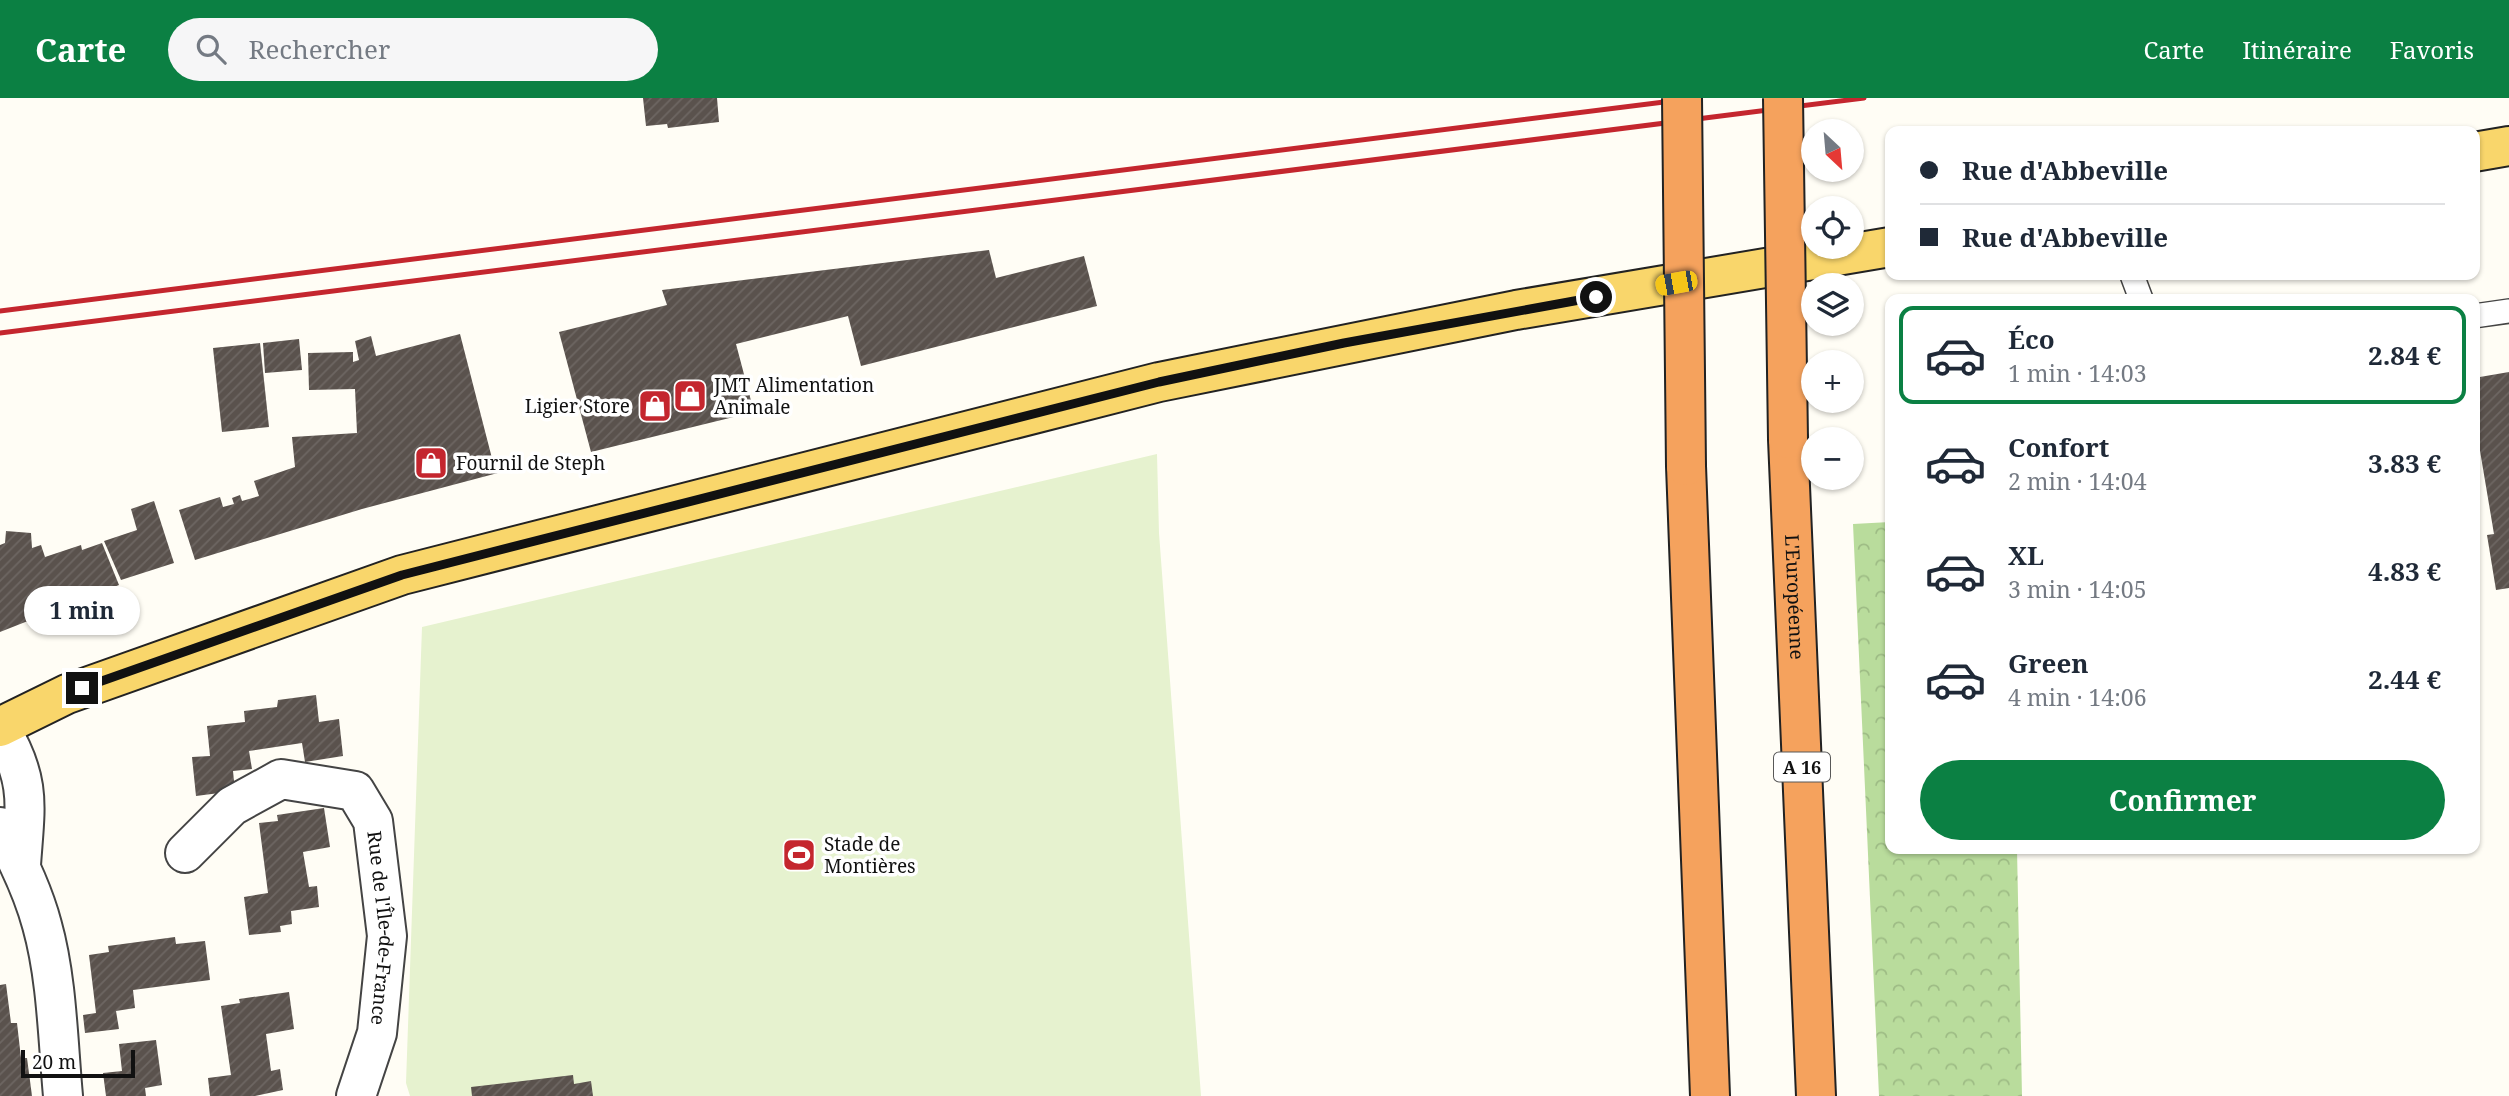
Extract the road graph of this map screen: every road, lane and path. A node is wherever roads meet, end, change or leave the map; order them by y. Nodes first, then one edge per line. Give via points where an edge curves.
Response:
1 (1682, 98) edge
2 (1783, 98) edge
3 (2509, 146) edge
4 (2480, 151) edge
5 (1885, 248) edge
6 (2509, 311) edge
7 (2480, 315) edge
8 (66, 694) junction
9 (0, 709) edge
10 (0, 728) edge
11 (0, 827) edge
12 (185, 853) dead end
13 (10, 869) edge
14 (63, 1096) edge
15 (356, 1096) edge
16 (1710, 1096) edge
17 (1816, 1096) edge

1 - 16 highway, bridge via 1686,466
2 - 17 highway, L'Européenne / A 16, bridge via 1788,439
3 - 4 main road
5 - 8 main road via 1503,313 1159,382 402,575
6 - 7 lane
8 - 9 main road
8 - 10 main road
10 - 13 street via 23,773 25,803
11 - 13 street
12 - 15 street, Rue de l'Île-de-France via 232,806 281,779 355,791 373,821 387,936 377,1033
13 - 14 street via 43,927

